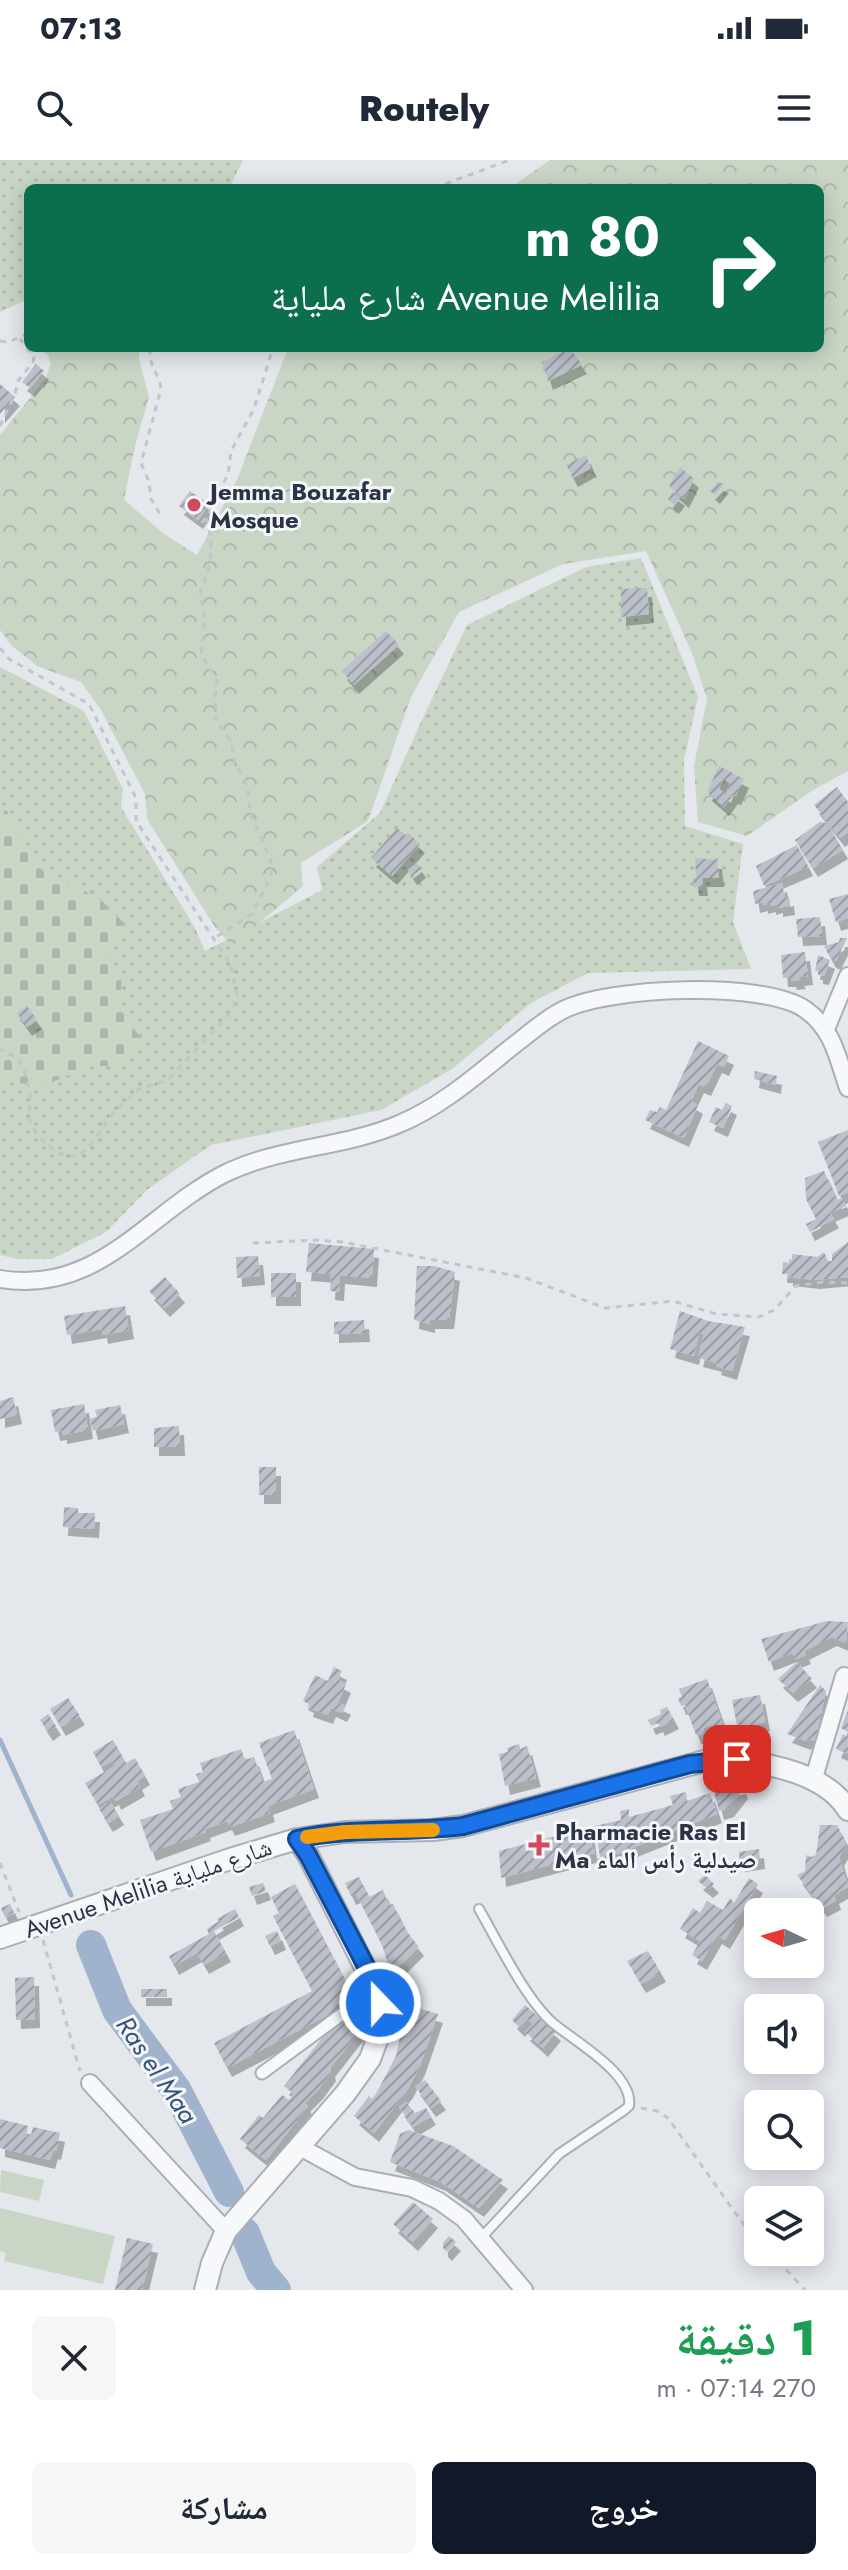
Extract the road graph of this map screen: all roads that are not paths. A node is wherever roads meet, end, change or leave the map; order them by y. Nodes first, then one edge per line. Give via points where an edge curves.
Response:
1 (848, 976) edge
2 (826, 1029) junction
3 (848, 1088) edge
4 (0, 1279) edge
5 (844, 1676) dead end
6 (813, 1781) junction
7 (848, 1810) edge
8 (297, 1839) junction
9 (479, 1909) dead end
10 (0, 1938) edge
11 (376, 1989) junction
12 (262, 2073) dead end
13 (90, 2083) road end
14 (300, 2147) junction
15 (226, 2231) junction
16 (481, 2238) junction
17 (205, 2290) edge
18 (524, 2290) edge

1 - 2 street
2 - 3 street
2 - 4 street via 786,1000 746,992 618,995 588,1001 544,1022 441,1101 400,1124 227,1173 192,1193 109,1257 70,1275
5 - 6 street
6 - 7 street, Avenue Melilia شارع ملياية
6 - 8 street, Avenue Melilia شارع ملياية via 766,1764 708,1760 463,1826
8 - 10 street, Avenue Melilia شارع ملياية
8 - 11 street
9 - 16 lane via 534,2001 551,2022 615,2073 630,2098 629,2106 559,2154
11 - 12 street
11 - 14 street via 381,2019 370,2059
13 - 15 street
14 - 15 street
14 - 16 street via 355,2177 423,2192 454,2211
15 - 17 street
16 - 18 street

